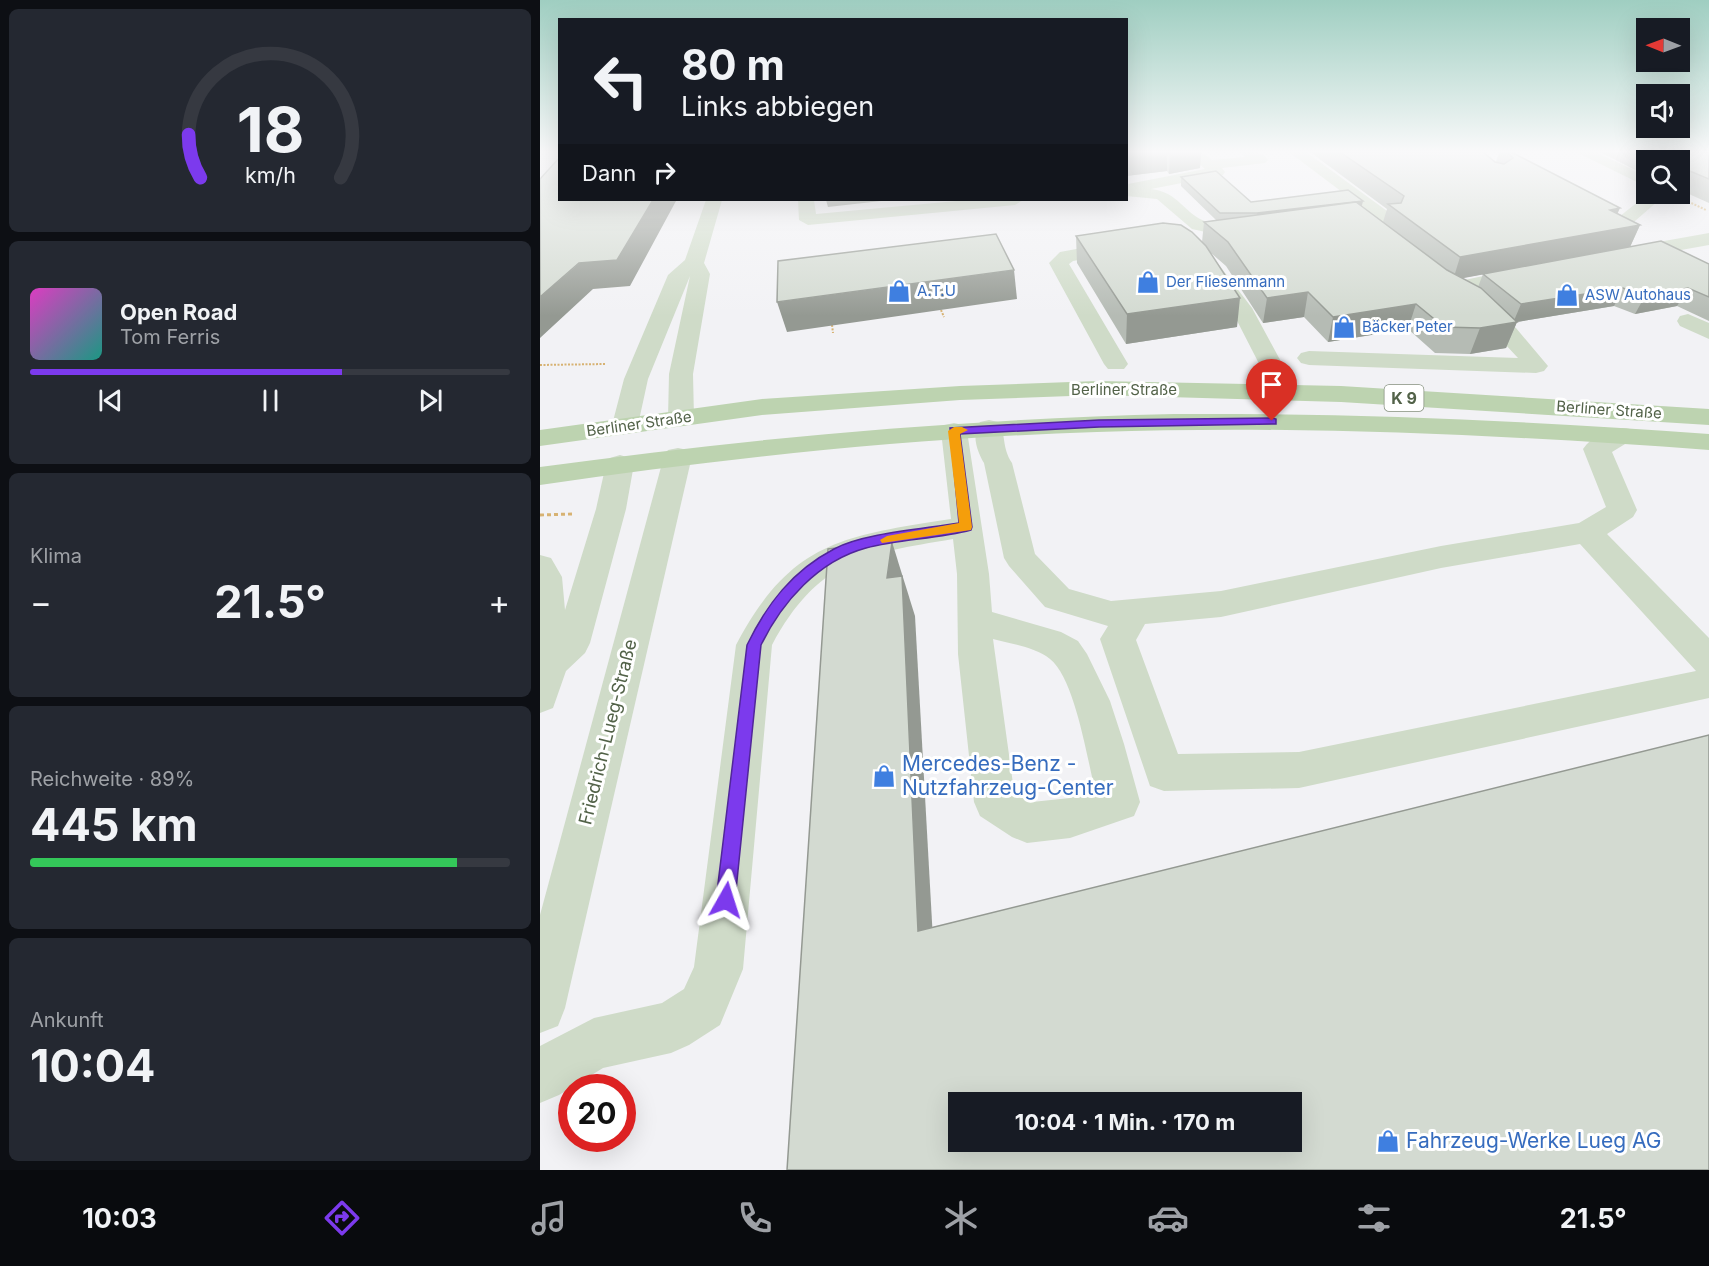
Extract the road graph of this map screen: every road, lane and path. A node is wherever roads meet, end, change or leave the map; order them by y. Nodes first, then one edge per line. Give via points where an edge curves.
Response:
1 (712, 207) edge
2 (807, 207) edge
3 (947, 207) edge
4 (1176, 207) edge
5 (1372, 207) edge
6 (1642, 207) edge
7 (1600, 214) edge
8 (1356, 216) edge
9 (1621, 224) junction
10 (1263, 228) edge
11 (1384, 238) edge
12 (1709, 239) edge
13 (1137, 245) edge
14 (1661, 247) junction
15 (1200, 255) edge
16 (1439, 255) edge
17 (1606, 257) edge
18 (694, 263) junction
19 (1693, 264) edge
20 (1540, 270) edge
21 (941, 310) edge
22 (944, 317) dead end
23 (1688, 321) dead end
24 (832, 325) edge
25 (1709, 332) edge
26 (833, 333) dead end
27 (1309, 358) dead end
28 (615, 363) dead end
29 (1116, 364) dead end
30 (540, 365) edge
31 (1286, 393) junction
32 (1709, 417) edge
33 (681, 418) junction
34 (625, 425) junction
35 (989, 428) junction
36 (954, 431) junction
37 (1621, 435) junction
38 (540, 438) edge
39 (1709, 442) edge
40 (678, 456) junction
41 (620, 464) junction
42 (540, 476) edge
43 (966, 527) junction
44 (1587, 532) junction
45 (540, 566) edge
46 (1135, 612) junction
47 (973, 622) junction
48 (1709, 661) edge
49 (545, 681) edge
50 (1709, 683) edge
51 (540, 1008) edge
52 (540, 1076) edge

1 - 18 street
2 - 3 street via 808,220
4 - 10 street via 1198,225 1228,232
5 - 16 street
6 - 9 street
7 - 9 street
8 - 11 street
9 - 14 street
12 - 14 street
13 - 29 street via 1067,256 1059,263
14 - 17 street
14 - 19 street
15 - 31 street via 1241,308
18 - 33 street via 700,274 681,374
18 - 34 street via 678,275 636,379
20 - 27 street via 1453,285 1522,345 1536,366
21 - 22 path
23 - 25 street
24 - 26 path
28 - 30 path
31 - 32 main road, Berliner Straße / K 9
31 - 33 main road, Berliner Straße / K 9 via 1098,388 960,393 762,407
33 - 34 main road, Berliner Straße / K 9
33 - 40 main road
34 - 38 main road, Berliner Straße / K 9
34 - 41 main road
35 - 36 main road, Berliner Straße / K 9
35 - 37 main road, Berliner Straße / K 9 via 1328,422
35 - 46 street via 990,450 998,464 1020,558 1057,598 1111,614
36 - 40 main road, Berliner Straße / K 9
36 - 43 street
37 - 39 main road, Berliner Straße / K 9
37 - 44 street via 1597,449 1622,510
40 - 41 main road, Berliner Straße / K 9
40 - 51 street, Friedrich-Lueg-Straße
41 - 42 main road, Berliner Straße / K 9
41 - 49 street via 572,643
43 - 47 street via 973,574
43 - 52 street via 866,543 839,552 797,582 769,614 754,645 718,969 702,1007 671,1027 594,1044
44 - 46 street via 1441,557 1221,604
44 - 48 street
45 - 49 street via 546,577
46 - 50 street via 1118,639 1164,773 1299,770
47 - 47 street via 995,802 1027,823 1070,818 1119,802 1081,674 1064,650 1003,628

